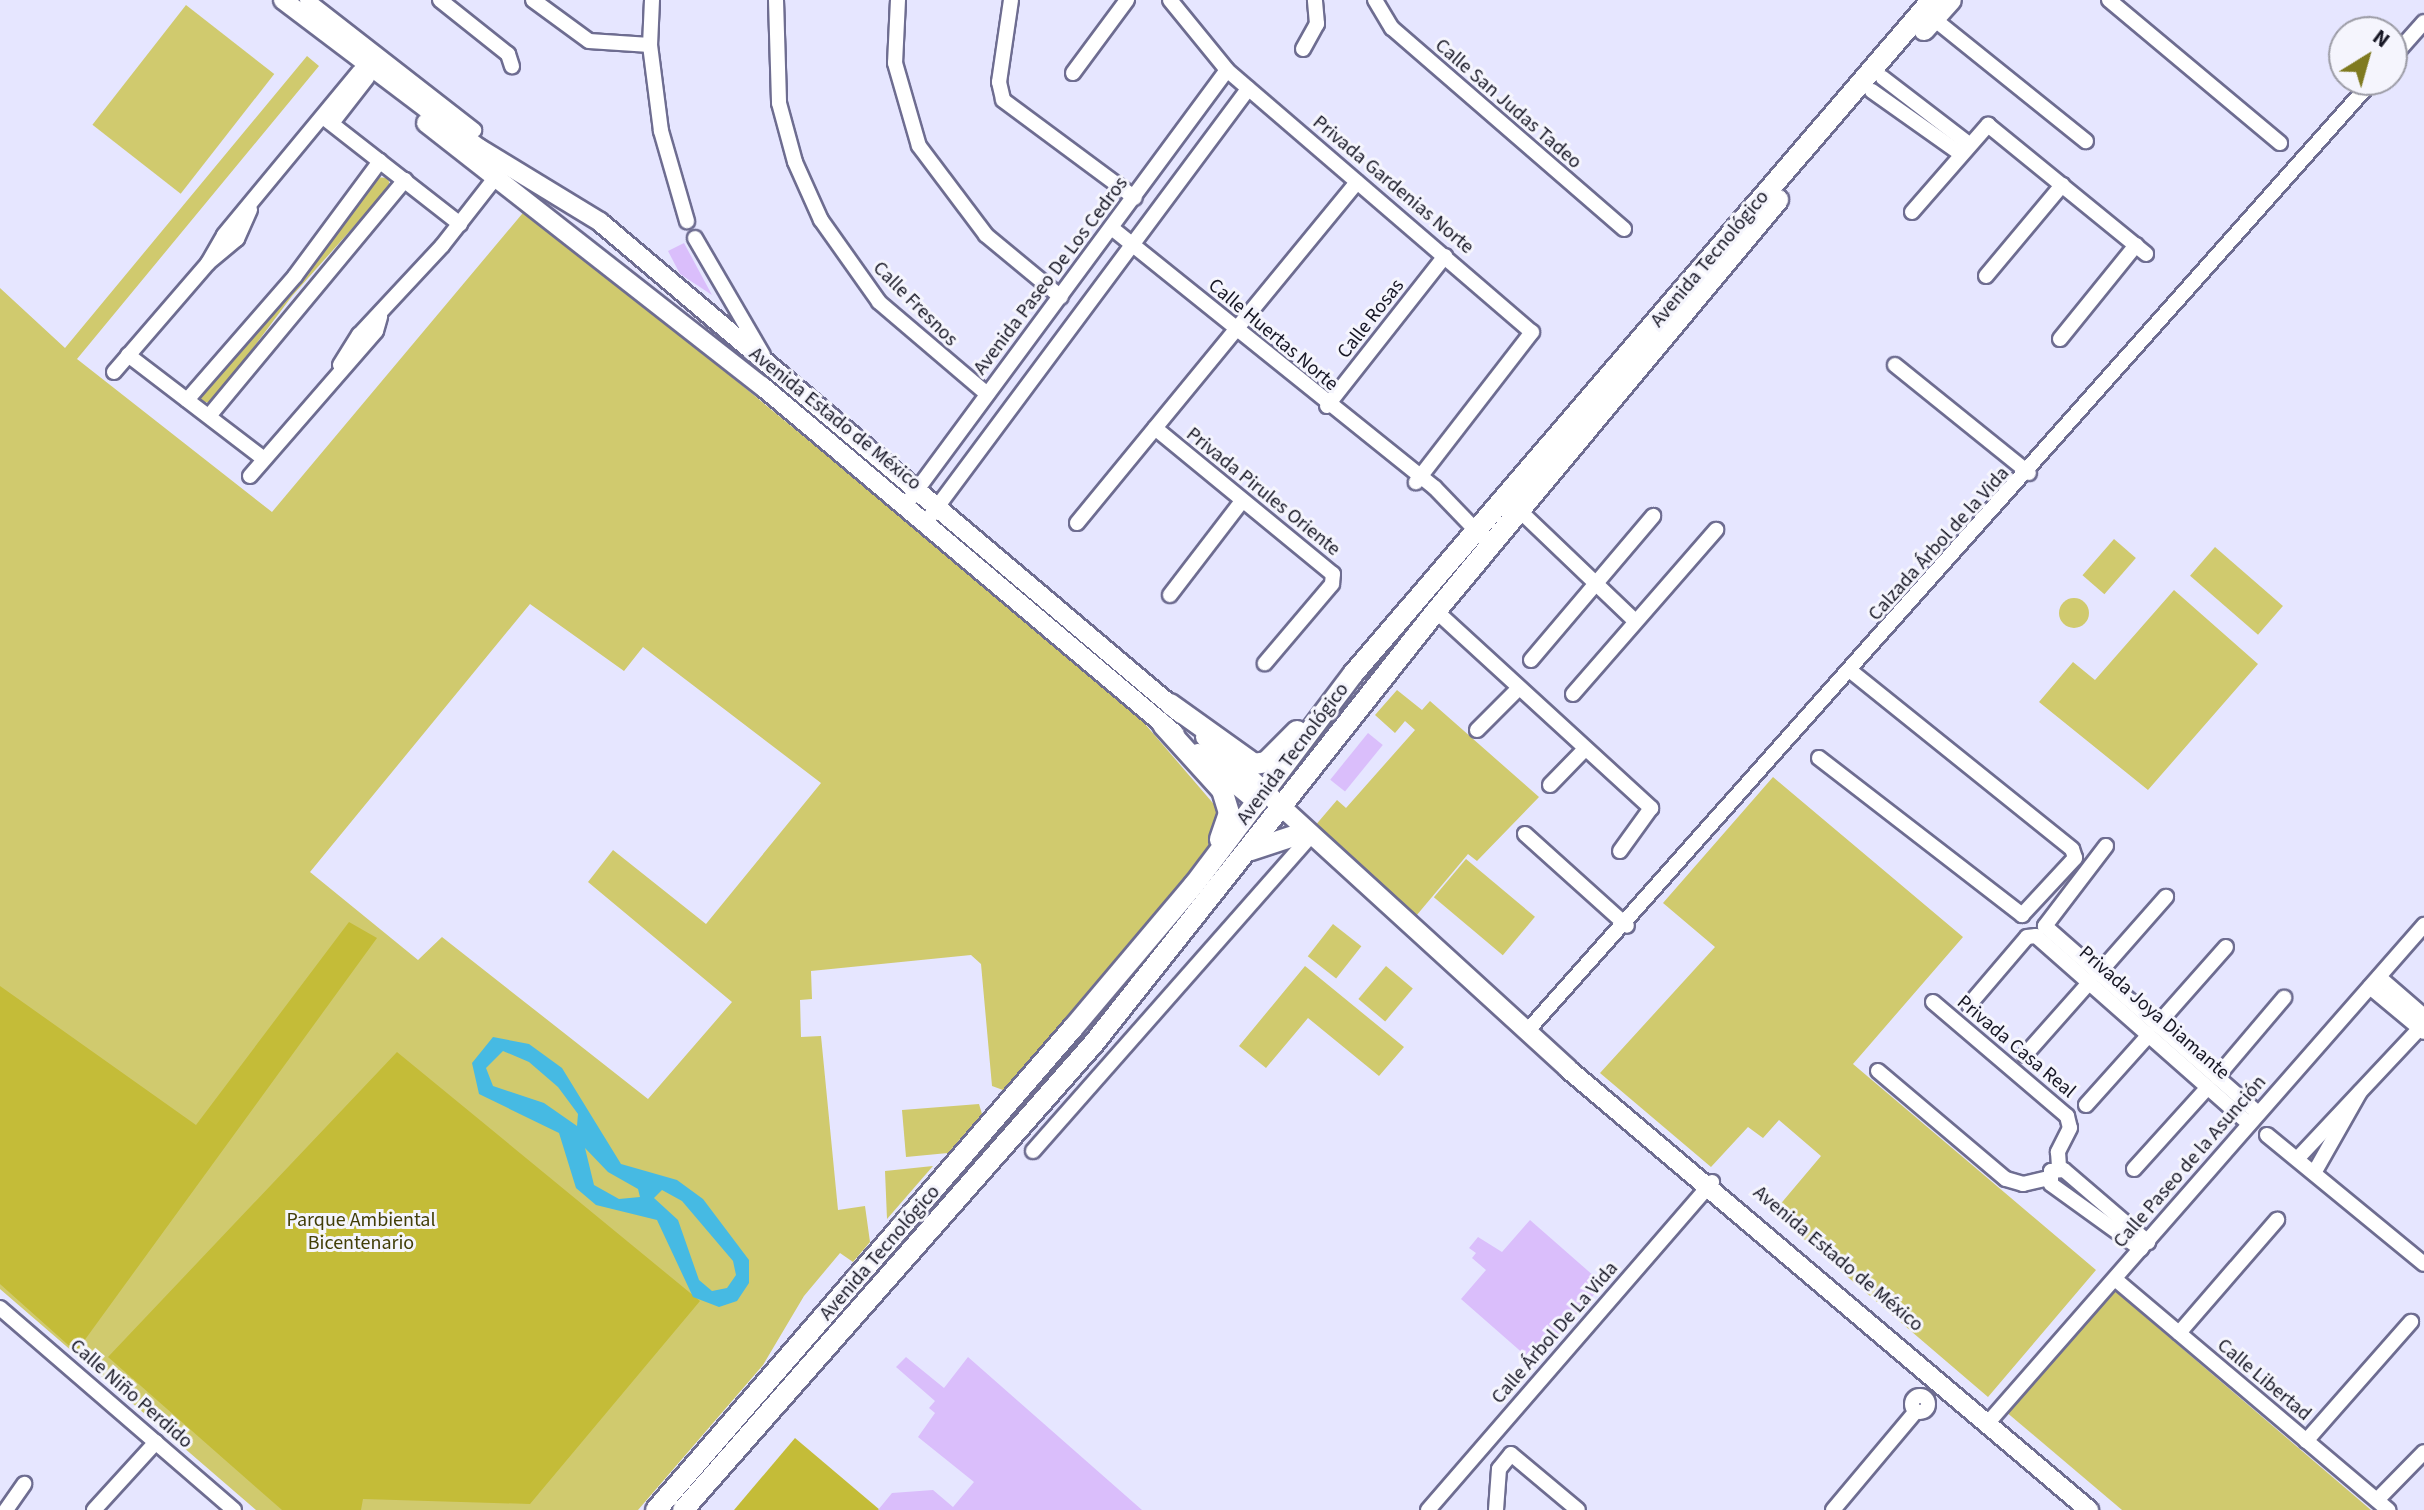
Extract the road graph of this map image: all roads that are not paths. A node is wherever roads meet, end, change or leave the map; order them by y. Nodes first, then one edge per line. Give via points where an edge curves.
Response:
1 (265, 0) edge
2 (283, 0) edge
3 (307, 0) edge
4 (440, 0) edge
5 (533, 0) edge
6 (652, 0) edge
7 (776, 0) edge
8 (898, 0) edge
9 (1011, 0) edge
10 (1127, 0) edge
11 (1170, 0) edge
12 (1315, 0) edge
13 (1375, 0) edge
14 (1951, 0) edge
15 (2109, 0) edge
16 (1933, 9) edge
17 (2424, 22) edge
18 (2408, 40) edge
19 (650, 45) junction
20 (1303, 49) dead end
21 (512, 66) dead end
22 (1227, 70) junction
23 (1073, 73) dead end
24 (363, 75) junction
25 (1248, 89) junction
26 (1884, 89) junction
27 (2359, 96) edge
28 (328, 120) junction
29 (474, 130) dead end
30 (2086, 141) dead end
31 (2280, 143) dead end
32 (1965, 149) junction
33 (380, 161) junction
34 (496, 177) junction
35 (405, 180) junction
36 (1357, 182) junction
37 (2062, 185) junction
38 (1135, 198) junction
39 (1912, 212) dead end
40 (687, 221) dead end
41 (460, 224) junction
42 (1113, 229) junction
43 (1624, 229) dead end
44 (695, 238) dead end
45 (1134, 245) junction
46 (1445, 256) junction
47 (1986, 276) dead end
48 (1061, 297) junction
49 (1237, 330) junction
50 (2060, 339) dead end
51 (128, 355) junction
52 (768, 360) junction
53 (1895, 365) dead end
54 (114, 372) dead end
55 (987, 394) junction
56 (187, 400) junction
57 (1327, 406) junction
58 (209, 416) junction
59 (840, 421) junction
60 (1155, 428) junction
61 (821, 436) junction
62 (861, 439) junction
63 (841, 453) junction
64 (264, 459) junction
65 (2029, 473) junction
66 (250, 476) dead end
67 (1415, 476) junction
68 (920, 487) junction
69 (1242, 501) junction
70 (940, 505) junction
71 (905, 506) junction
72 (1520, 511) junction
73 (1653, 516) dead end
74 (926, 522) junction
75 (1077, 523) dead end
76 (1716, 530) dead end
77 (1484, 539) junction
78 (1596, 583) junction
79 (1170, 595) dead end
80 (1436, 611) junction
81 (1635, 621) junction
82 (1531, 660) dead end
83 (1265, 663) dead end
84 (1852, 672) junction
85 (1353, 674) junction
86 (1519, 688) junction
87 (1573, 694) dead end
88 (1170, 704) junction
89 (1163, 725) junction
90 (1477, 730) dead end
91 (1585, 749) junction
92 (1819, 758) dead end
93 (1550, 785) dead end
94 (1260, 798) junction
95 (1278, 813) junction
96 (1525, 834) dead end
97 (1305, 838) junction
98 (2106, 846) dead end
99 (1251, 850) junction
100 (1620, 851) dead end
101 (1194, 885) junction
102 (2166, 897) dead end
103 (2424, 925) edge
104 (1627, 926) junction
105 (2226, 947) dead end
106 (2094, 978) junction
107 (2374, 982) junction
108 (2284, 998) dead end
109 (1933, 1002) dead end
110 (1969, 1005) dead end
111 (2423, 1026) edge
112 (2153, 1031) junction
113 (1536, 1035) junction
114 (2025, 1055) dead end
115 (1878, 1071) dead end
116 (2212, 1082) junction
117 (2360, 1092) junction
118 (2086, 1105) dead end
119 (2254, 1118) junction
120 (2267, 1135) dead end
121 (1033, 1151) dead end
122 (2297, 1159) junction
123 (2134, 1169) dead end
124 (2054, 1173) junction
125 (2314, 1173) junction
126 (1710, 1185) junction
127 (2277, 1220) dead end
128 (2144, 1246) junction
129 (2424, 1264) edge
130 (2115, 1279) junction
131 (0, 1308) edge
132 (2411, 1322) dead end
133 (2179, 1333) junction
134 (1933, 1392) junction
135 (1990, 1421) junction
136 (2306, 1441) junction
137 (156, 1442) junction
138 (1483, 1447) junction
139 (2424, 1452) edge
140 (1500, 1463) junction
141 (24, 1484) dead end
142 (5, 1505) edge
143 (2383, 1505) edge
144 (229, 1508) edge
145 (94, 1510) edge
146 (656, 1510) edge
147 (683, 1510) edge
148 (1428, 1510) edge
149 (1496, 1510) edge
150 (1578, 1510) edge
151 (1833, 1510) edge
152 (2089, 1510) edge
153 (2107, 1510) edge

1 - 24 main road, Avenida Estado de México
2 - 52 main road, Avenida Estado de México via 479,148 600,222
3 - 29 street
4 - 21 street via 508,54
5 - 19 street via 589,41
6 - 19 street
7 - 55 street, Calle Fresnos via 779,103 795,162 821,220 879,302
8 - 48 street via 895,63 919,146 986,235
9 - 38 street via 999,82 1003,100
10 - 23 street
11 - 22 street, Privada Gardenias Norte
12 - 20 street via 1317,24
13 - 43 street, Calle San Judas Tadeo via 1392,28
14 - 16 main road, Avenida Tecnológico
15 - 31 street
16 - 26 main road, Avenida Tecnológico
16 - 30 street
16 - 77 main road, Avenida Tecnológico
17 - 18 street
19 - 40 street via 661,131
22 - 25 street, Privada Gardenias Norte
22 - 38 street, Avenida Paseo De Los Cedros
24 - 28 street
24 - 34 main road, Avenida Estado de México
25 - 36 street, Privada Gardenias Norte
25 - 45 street
26 - 32 street
26 - 72 main road, Avenida Tecnológico
27 - 65 street, Calzada Árbol de la Vida
28 - 33 street
28 - 51 street via 224,235 208,263
32 - 37 street via 1986,125
32 - 39 street
33 - 35 street
33 - 56 street via 295,276
34 - 41 street
34 - 61 main road, Avenida Estado de México
35 - 41 street
35 - 58 street
36 - 46 street, Privada Gardenias Norte
36 - 49 street
37 - 47 street
37 - 50 street via 2141,250
38 - 42 street, Avenida Paseo De Los Cedros
41 - 64 street via 359,335
42 - 45 street, Calle Huertas Norte
42 - 48 street, Avenida Paseo De Los Cedros
44 - 52 street via 737,319
45 - 49 street, Calle Huertas Norte
45 - 70 street
46 - 57 street, Calle Rosas
46 - 67 street, Privada Gardenias Norte via 1532,332
48 - 55 street, Avenida Paseo De Los Cedros
49 - 57 street, Calle Huertas Norte
49 - 60 street
51 - 54 street
51 - 56 street
52 - 59 main road, Avenida Estado de México
53 - 65 street
55 - 68 street, Avenida Paseo De Los Cedros
56 - 58 street
57 - 67 street, Calle Huertas Norte
58 - 64 street
59 - 61 main road
59 - 62 main road, Avenida Estado de México
60 - 69 street, Privada Pirules Oriente
60 - 75 street
61 - 63 main road, Avenida Estado de México
62 - 63 main road
62 - 68 main road, Avenida Estado de México
63 - 71 main road, Avenida Estado de México
64 - 66 street
65 - 84 street, Calzada Árbol de la Vida
67 - 77 street, Calle Huertas Norte
68 - 70 main road, Avenida Estado de México
68 - 71 street, Avenida Paseo De Los Cedros
69 - 79 street
69 - 83 street, Privada Pirules Oriente via 1334,577
70 - 74 street
70 - 88 main road, Avenida Estado de México
71 - 74 main road, Avenida Estado de México
72 - 77 main road, Avenida Tecnológico
72 - 78 street
73 - 78 street
74 - 89 main road, Avenida Estado de México
76 - 81 street
77 - 80 main road, Avenida Tecnológico
77 - 85 main road, Avenida Tecnológico
78 - 81 street
78 - 82 street
80 - 86 street
80 - 95 main road, Avenida Tecnológico
81 - 87 street
84 - 92 street via 2072,849 2074,862 2022,915
84 - 104 street, Calzada Árbol de la Vida
85 - 88 main road via 1261,765 1239,758
85 - 94 main road, Avenida Tecnológico
86 - 90 street
86 - 91 street
88 - 94 main road, Avenida Estado de México
89 - 94 main road, Avenida Estado de México
89 - 101 main road via 1214,779 1229,813
91 - 93 street
91 - 100 street via 1651,808
94 - 95 main road, Avenida Estado de México
94 - 101 main road, Avenida Tecnológico
95 - 97 main road, Avenida Estado de México
95 - 99 main road, Avenida Tecnológico
96 - 104 street
97 - 99 main road
97 - 113 main road, Avenida Estado de México
97 - 121 street
98 - 106 street, Privada Joya Diamante via 2044,922
99 - 147 main road, Avenida Tecnológico via 1032,1115
101 - 146 main road, Avenida Tecnológico
102 - 106 street
103 - 107 street, Calle Paseo de la Asunción
104 - 113 street, Calzada Árbol de la Vida
105 - 112 street
106 - 110 street, Privada Joya Diamante via 2032,935
106 - 112 street, Privada Joya Diamante
106 - 114 street
107 - 111 street
107 - 119 street, Calle Paseo de la Asunción
108 - 116 street
109 - 124 street, Privada Casa Real via 2067,1116 2070,1128
111 - 117 street
112 - 116 street, Privada Joya Diamante
112 - 118 street
113 - 126 main road, Avenida Estado de México
115 - 124 street via 2006,1179 2023,1184
116 - 119 street, Privada Joya Diamante
116 - 123 street
117 - 122 street
117 - 125 street
119 - 128 street, Calle Paseo de la Asunción
120 - 122 street
122 - 125 street
124 - 128 street
125 - 129 street
126 - 134 main road, Avenida Estado de México
126 - 135 main road, Avenida Estado de México
126 - 138 street, Calle Árbol De La Vida
127 - 133 street
128 - 130 street, Calle Paseo de la Asunción
130 - 133 street, Calle Libertad
130 - 135 street, Calle Paseo de la Asunción
131 - 137 street, Calle Niño Perdido
132 - 136 street
133 - 136 street, Calle Libertad
134 - 135 main road, Avenida Estado de México
134 - 151 street via 1914,1398 1916,1411
135 - 152 main road, Avenida Estado de México
135 - 153 main road, Avenida Estado de México
136 - 143 street, Calle Libertad
137 - 144 street, Calle Niño Perdido
137 - 145 street
138 - 140 street
138 - 148 street, Calle Árbol De La Vida
139 - 143 street
140 - 149 street
140 - 150 street via 1512,1454
141 - 142 street

